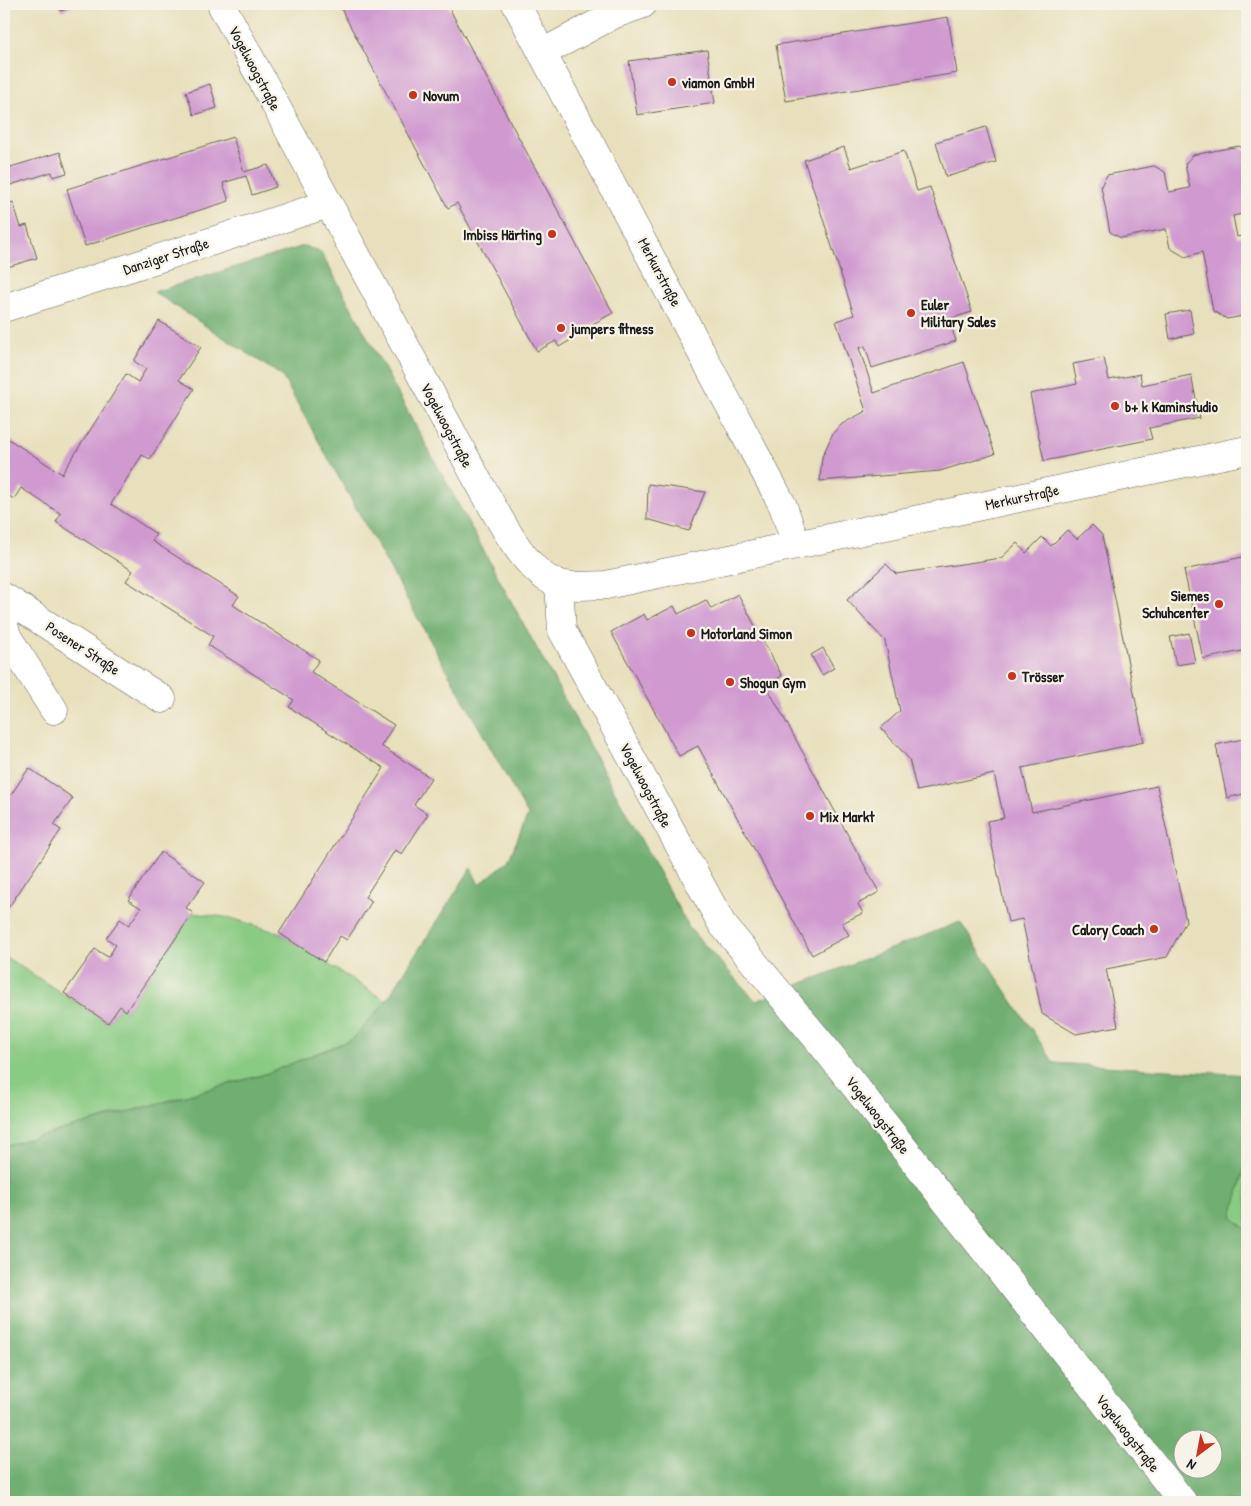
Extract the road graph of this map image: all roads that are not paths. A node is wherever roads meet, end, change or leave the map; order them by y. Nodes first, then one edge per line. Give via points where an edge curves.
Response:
1 (221, 4) edge
2 (516, 4) edge
3 (643, 4) edge
4 (542, 53) junction
5 (328, 204) junction
6 (4, 308) edge
7 (1247, 450) edge
8 (796, 544) junction
9 (559, 584) junction
10 (4, 597) edge
11 (4, 625) edge
12 (162, 699) dead end
13 (54, 710) dead end
14 (1182, 1502) edge

1 - 5 street, Vogelwoogstraße
2 - 4 street, Merkurstraße
3 - 4 street via 615,14
4 - 8 street, Merkurstraße via 783,506
5 - 6 street, Danziger Straße
5 - 9 street, Vogelwoogstraße via 507,530 536,571
7 - 8 street, Merkurstraße
8 - 9 street, Merkurstraße via 606,585
9 - 14 street, Vogelwoogstraße via 562,630 722,924 824,1046
10 - 12 street, Posener Straße
11 - 13 street via 7,636

